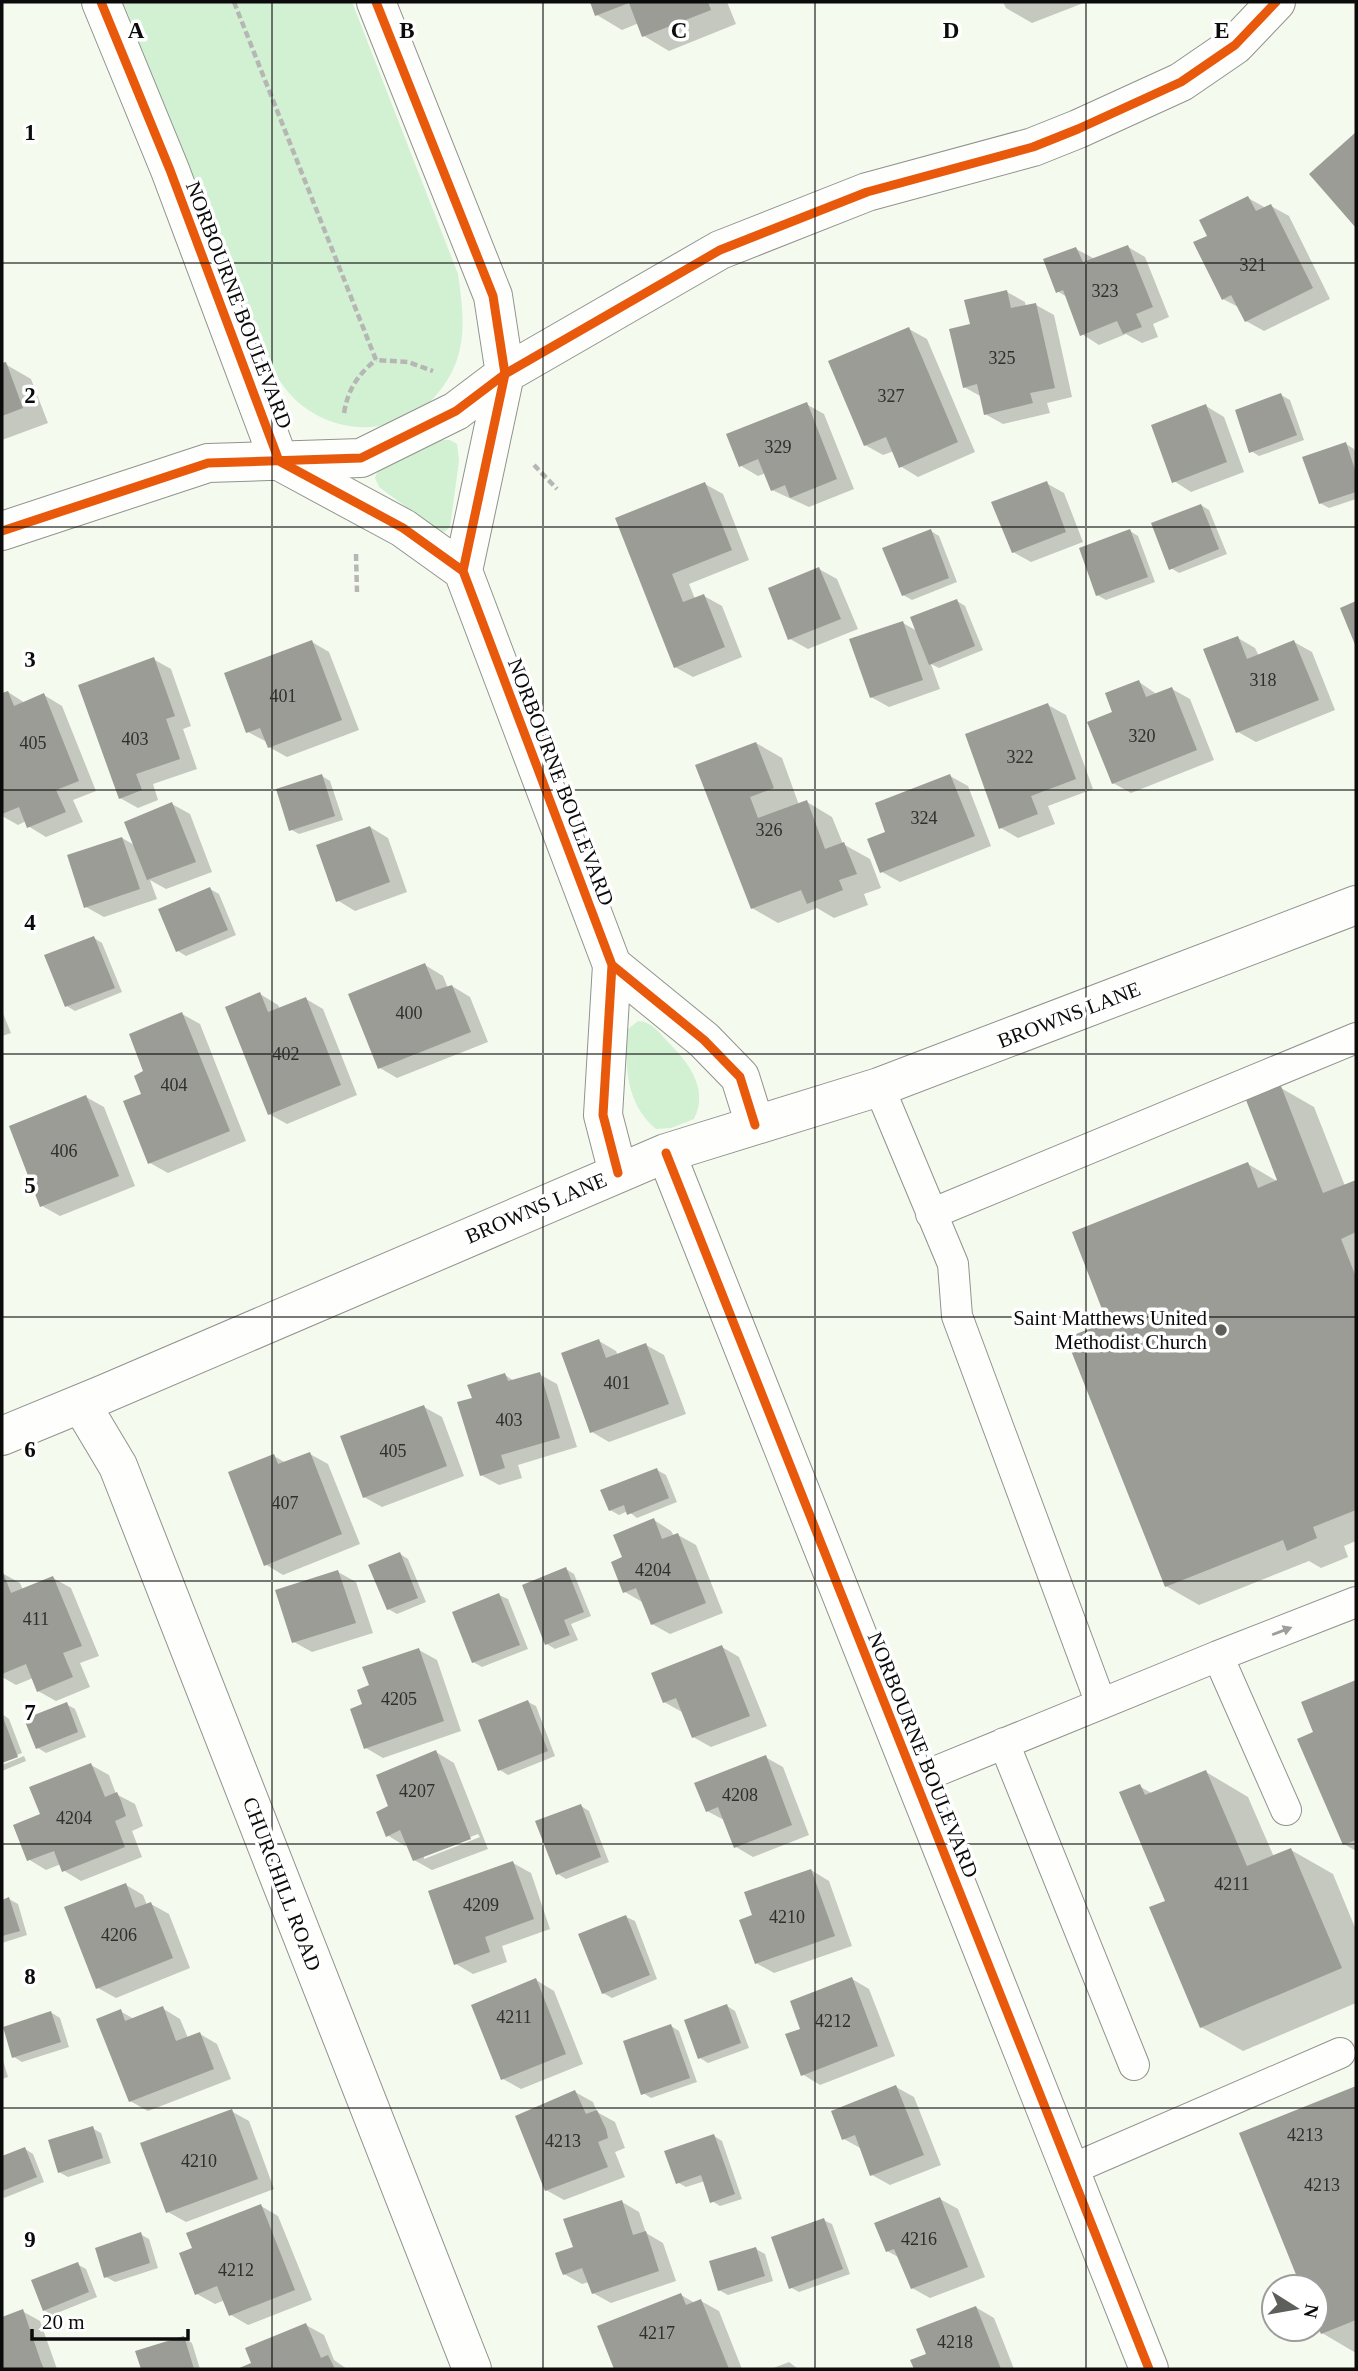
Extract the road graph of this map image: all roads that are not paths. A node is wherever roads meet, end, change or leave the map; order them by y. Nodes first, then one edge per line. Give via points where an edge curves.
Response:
1 (101, 2) edge
2 (376, 2) edge
3 (1276, 2) edge
4 (505, 374) junction
5 (279, 461) junction
6 (2, 531) edge
7 (463, 571) junction
8 (1356, 905) edge
9 (612, 965) junction
10 (1356, 1038) edge
11 (880, 1087) junction
12 (755, 1125) junction
13 (666, 1153) junction
14 (618, 1173) junction
15 (932, 1214) junction
16 (80, 1404) junction
17 (2, 1436) edge
18 (1356, 1602) edge
19 (1218, 1656) junction
20 (1101, 1704) junction
21 (1004, 1744) junction
22 (915, 1780) junction
23 (1286, 1810) dead end
24 (1340, 2053) dead end
25 (1134, 2065) dead end
26 (1070, 2170) junction
27 (472, 2369) edge
28 (1149, 2369) edge

1 - 5 street, NORBOURNE BOULEVARD via 170,170
2 - 4 street via 493,296
3 - 4 street via 1235,46 1181,82 1078,130 867,192 720,250
4 - 5 street via 456,411 360,458
4 - 7 street
5 - 6 street via 208,463
5 - 7 street, NORBOURNE BOULEVARD via 403,528
7 - 9 street, NORBOURNE BOULEVARD
8 - 11 street, BROWNS LANE
9 - 12 street via 704,1040 740,1077
9 - 14 street, NORBOURNE BOULEVARD via 603,1115
10 - 15 lane
11 - 12 street, BROWNS LANE
11 - 15 lane
12 - 13 street, BROWNS LANE
13 - 14 street, BROWNS LANE
13 - 22 street, NORBOURNE BOULEVARD
14 - 16 street, BROWNS LANE
15 - 20 lane via 953,1264 957,1316
16 - 17 street, BROWNS LANE
16 - 27 street, CHURCHILL ROAD via 118,1466
19 -> 18 lane
19 - 20 lane
19 - 23 lane
20 - 21 lane
21 - 22 lane
21 - 25 lane
22 - 26 street, NORBOURNE BOULEVARD
24 - 26 lane
26 - 28 street, NORBOURNE BOULEVARD

